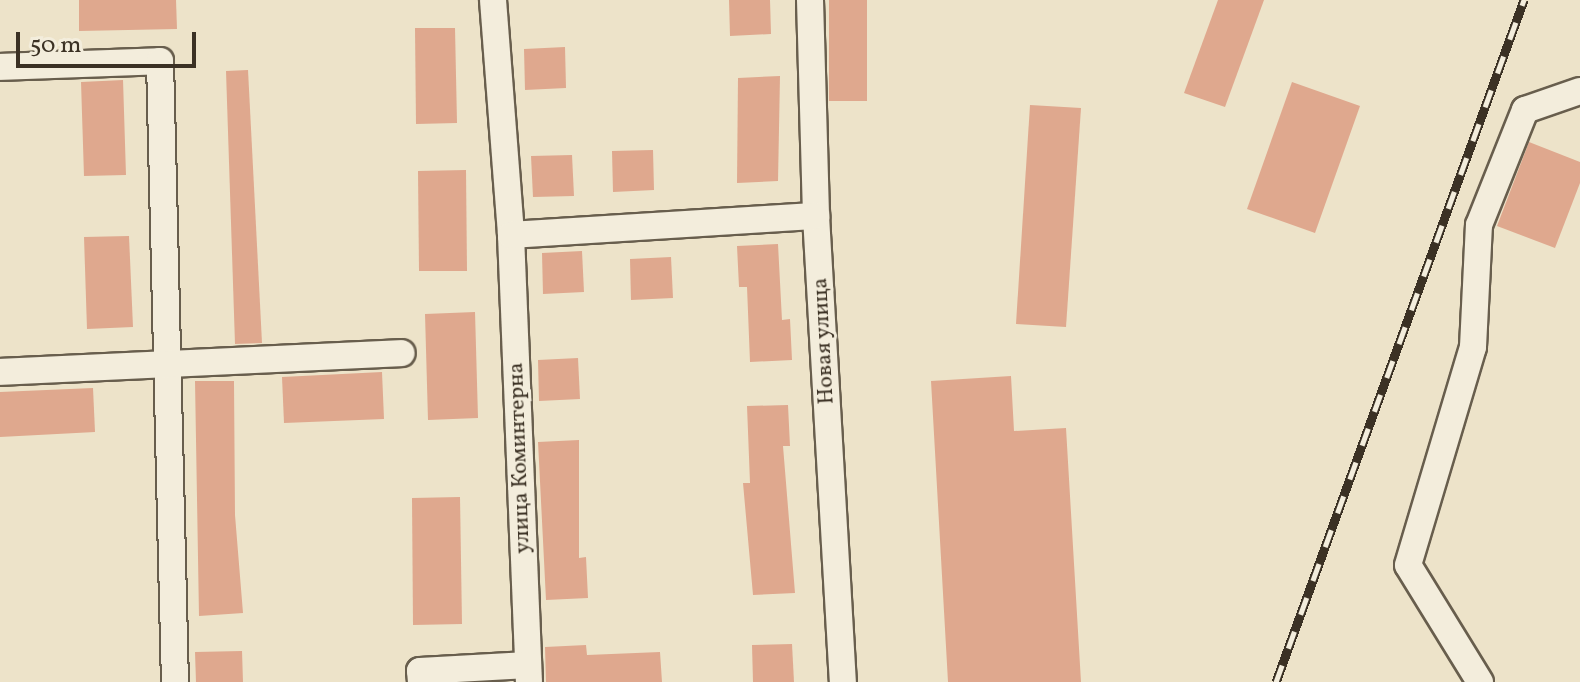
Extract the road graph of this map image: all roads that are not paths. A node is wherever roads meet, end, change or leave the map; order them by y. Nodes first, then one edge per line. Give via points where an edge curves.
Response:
1 (493, 0) edge
2 (810, 0) edge
3 (0, 67) edge
4 (1580, 91) edge
5 (816, 216) junction
6 (511, 235) junction
7 (402, 353) dead end
8 (164, 364) junction
9 (0, 372) edge
10 (528, 673) edge
11 (175, 682) edge
12 (421, 682) edge
13 (843, 682) edge
14 (1480, 682) edge

1 - 6 street, улица Коминтерна
2 - 5 street, Новая улица
3 - 8 street via 160,61
4 - 14 street via 1525,110 1479,225 1473,347 1408,565
5 - 6 street
5 - 13 street, Новая улица
6 - 10 street, улица Коминтерна
7 - 8 street
8 - 9 street
8 - 11 street
10 - 12 street via 420,671

